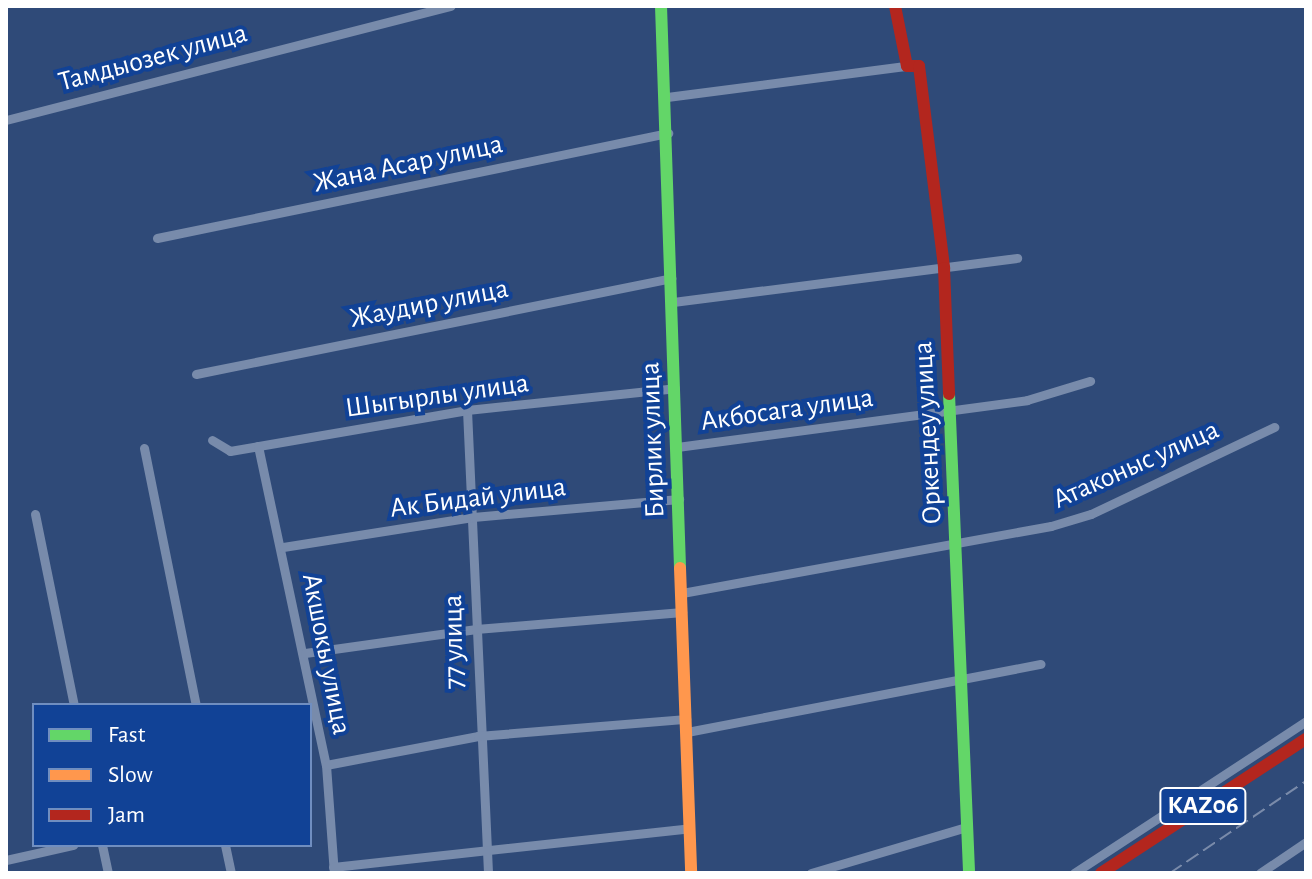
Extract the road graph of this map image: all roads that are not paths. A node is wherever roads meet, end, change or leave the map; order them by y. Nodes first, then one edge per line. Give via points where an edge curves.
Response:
1 (451, 6) edge
2 (661, 6) edge
3 (895, 6) edge
4 (907, 66) junction
5 (667, 97) junction
6 (6, 120) edge
7 (668, 133) junction
8 (157, 238) dead end
9 (1017, 258) dead end
10 (944, 268) junction
11 (671, 278) junction
12 (673, 302) junction
13 (196, 374) dead end
14 (1090, 381) dead end
15 (675, 388) junction
16 (467, 410) junction
17 (952, 410) junction
18 (1274, 427) dead end
19 (212, 440) dead end
20 (258, 446) junction
21 (677, 447) junction
22 (144, 448) dead end
23 (679, 499) junction
24 (35, 514) dead end
25 (473, 517) junction
26 (958, 544) junction
27 (283, 547) junction
28 (682, 593) junction
29 (682, 612) junction
30 (476, 629) junction
31 (305, 653) junction
32 (1041, 664) dead end
33 (958, 681) junction
34 (74, 703) edge
35 (196, 703) edge
36 (1306, 721) edge
37 (686, 726) junction
38 (478, 736) junction
39 (1306, 739) edge
40 (1306, 751) edge
41 (326, 765) junction
42 (322, 796) junction
43 (312, 798) edge
44 (690, 828) junction
45 (963, 828) junction
46 (1306, 842) edge
47 (485, 845) junction
48 (64, 847) edge
49 (102, 847) edge
50 (225, 847) edge
51 (6, 860) edge
52 (333, 870) edge
53 (108, 873) edge
54 (231, 873) edge
55 (488, 873) edge
56 (691, 873) edge
57 (811, 873) edge
58 (969, 873) edge
59 (1074, 873) edge
60 (1101, 873) edge
61 (1119, 873) edge
62 (1260, 873) edge

1 - 6 street, Тамдыозек улица
2 - 5 main road, Бирлик улица
3 - 4 main road, Оркендеу улица
4 - 5 street
4 - 10 main road, Оркендеу улица via 919,66
5 - 7 main road, Бирлик улица
7 - 8 street, Жана Асар улица
7 - 11 main road, Бирлик улица
9 - 10 street
10 - 12 street
10 - 17 main road, Оркендеу улица
11 - 12 main road, Бирлик улица
11 - 13 street, Жаудир улица
12 - 15 main road, Бирлик улица
14 - 17 street, Акбосага улица via 1027,400
15 - 16 street, Шыгырлы улица
15 - 21 main road, Бирлик улица
16 - 20 street, Шыгырлы улица
16 - 25 street, 77 улица
17 - 21 street, Акбосага улица
17 - 26 main road, Оркендеу улица
18 - 26 street, Атаконыс улица via 1091,514
19 - 20 street, Шыгырлы улица via 224,451
20 - 27 street, Акшокы улица
21 - 23 main road, Бирлик улица
22 - 35 street
23 - 25 street, Ак Бидай улица
23 - 28 main road, Бирлик улица
24 - 34 street
25 - 27 street, Ак Бидай улица
25 - 30 street, 77 улица
26 - 28 street, Атаконыс улица
26 - 33 main road, Оркендеу улица
27 - 31 street, Акшокы улица
28 - 29 main road, Бирлик улица
29 - 30 street
29 - 37 main road, Бирлик улица
30 - 31 street
30 - 38 street, 77 улица
31 - 41 street, Акшокы улица
32 - 33 street
33 - 37 street
33 - 45 main road, Оркендеу улица
36 - 59 street
37 - 38 street
37 - 44 main road, Бирлик улица
38 - 41 street
38 - 47 street, 77 улица
39 - 60 main road, KАZ06
40 - 61 main road, KАZ06
41 - 42 street, Акшокы улица
42 - 43 street
42 - 52 street, Акшокы улица
44 - 47 street
44 - 56 main road, Бирлик улица
45 - 57 street
45 - 58 main road, Оркендеу улица
46 - 62 street
47 - 52 street
47 - 55 street, 77 улица
48 - 51 street
49 - 53 street
50 - 54 street

